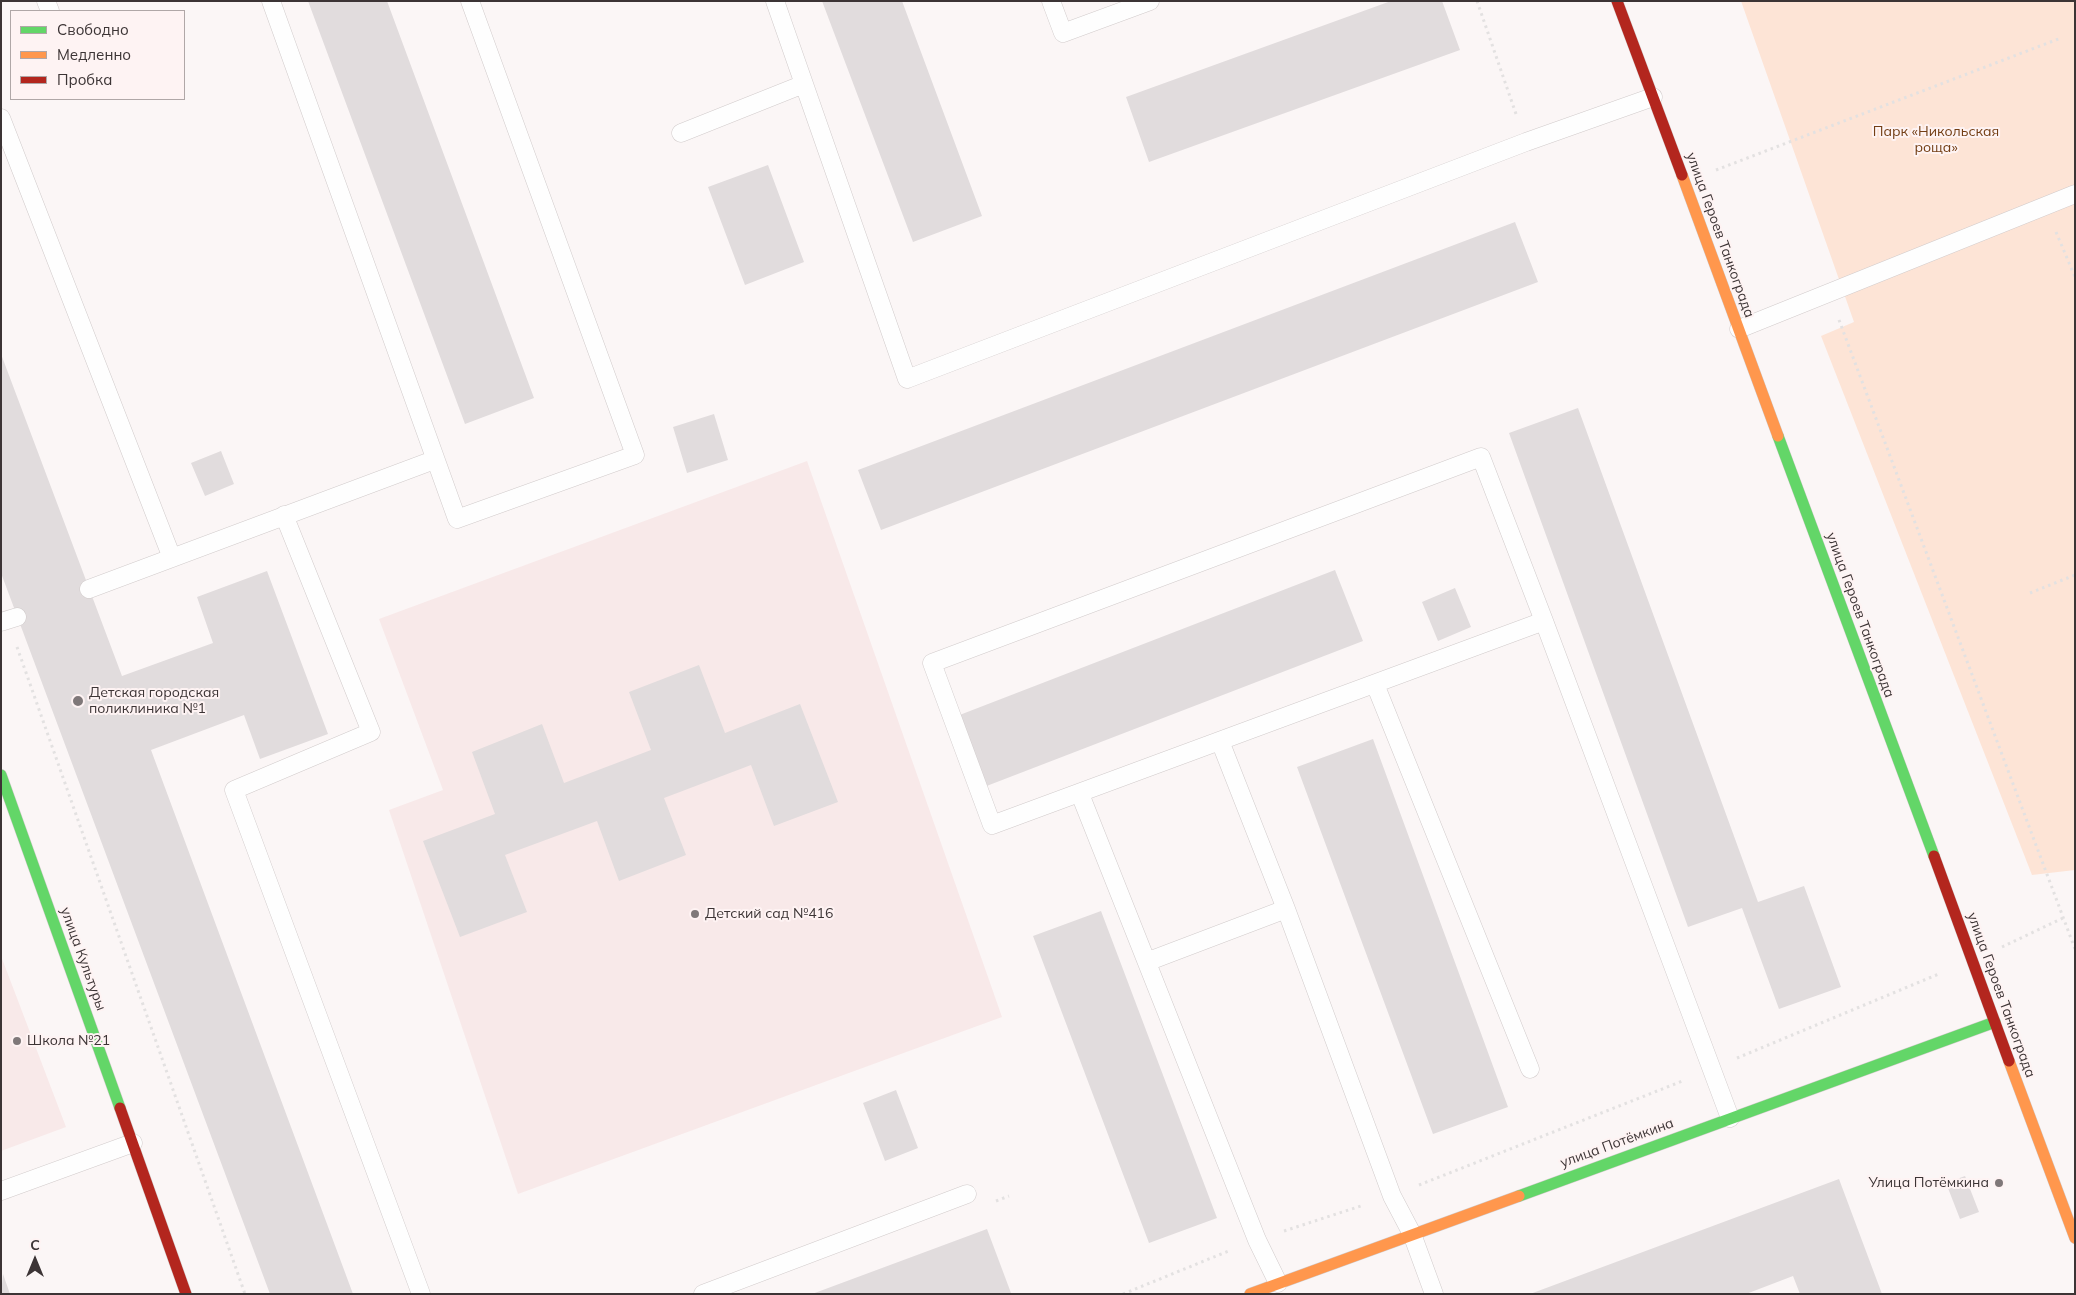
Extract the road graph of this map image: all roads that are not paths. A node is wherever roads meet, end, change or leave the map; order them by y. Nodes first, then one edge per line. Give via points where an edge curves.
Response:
1 (272, 1) edge
2 (470, 1) edge
3 (775, 1) edge
4 (1051, 1) edge
5 (1150, 1) edge
6 (1617, 1) edge
7 (804, 84) junction
8 (1653, 97) junction
9 (1, 118) edge
10 (681, 133) dead end
11 (2075, 194) edge
12 (1739, 330) junction
13 (434, 460) junction
14 (284, 515) junction
15 (172, 558) junction
16 (89, 589) dead end
17 (1544, 621) junction
18 (1375, 684) junction
19 (1220, 741) junction
20 (1, 775) edge
21 (1080, 794) junction
22 (1286, 909) junction
23 (1149, 961) junction
24 (1995, 1022) junction
25 (1530, 1069) dead end
26 (1730, 1118) junction
27 (133, 1143) junction
28 (1, 1191) edge
29 (967, 1194) dead end
30 (1412, 1234) junction
31 (2075, 1238) edge
32 (1278, 1283) junction
33 (186, 1294) edge
34 (421, 1294) edge
35 (703, 1294) edge
36 (1250, 1294) edge
37 (1434, 1294) edge

1 - 13 lane
2 - 13 lane via 634,455 457,519
3 - 7 lane
4 - 5 lane via 1063,33
6 - 8 street, улица Героев Танкограда
7 - 8 lane via 908,378 1526,142
7 - 10 lane
8 - 12 street, улица Героев Танкограда
9 - 15 lane
11 - 12 lane
12 - 24 street, улица Героев Танкограда
13 - 14 lane
14 - 15 lane
14 - 34 lane via 370,732 234,790
15 - 16 lane
17 - 18 lane
17 - 21 lane via 1481,457 932,663 992,824
17 - 26 lane
18 - 19 lane
18 - 25 lane
19 - 21 lane
19 - 22 lane
20 - 27 street, улица Культуры
21 - 23 lane
22 - 23 lane
22 - 30 lane via 1392,1196
23 - 32 lane via 1257,1240
24 - 26 street, улица Потёмкина
24 - 31 street, улица Героев Танкограда
26 - 30 street, улица Потёмкина
27 - 28 lane
27 - 33 street, улица Культуры
29 - 35 lane
30 - 32 street, улица Потёмкина
30 - 37 lane
32 - 36 street, улица Потёмкина

